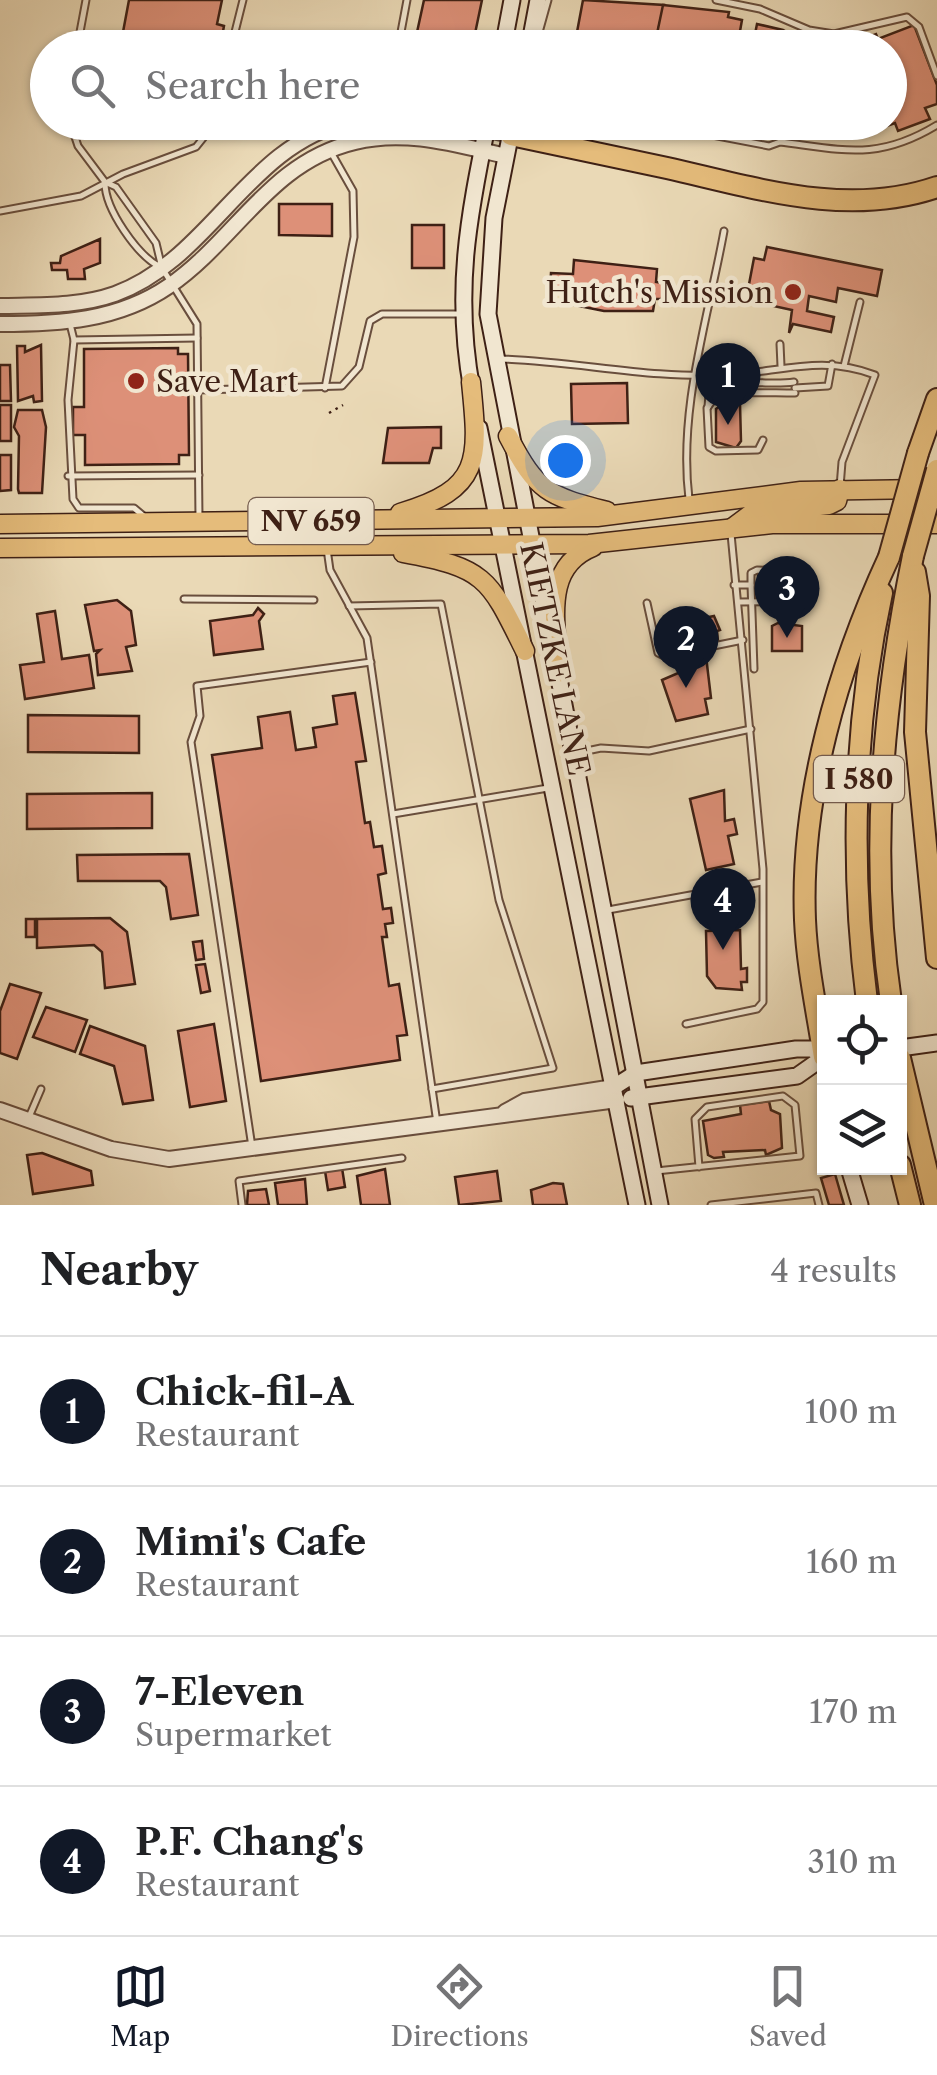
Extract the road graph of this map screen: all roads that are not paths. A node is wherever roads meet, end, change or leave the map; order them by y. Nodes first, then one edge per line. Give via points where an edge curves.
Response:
1 (86, 0) edge
2 (243, 0) edge
3 (407, 0) edge
4 (512, 0) edge
5 (538, 0) edge
6 (548, 0) edge
7 (716, 0) edge
8 (80, 30) edge
9 (235, 30) edge
10 (401, 30) edge
11 (506, 30) edge
12 (533, 30) edge
13 (537, 30) edge
14 (808, 30) edge
15 (851, 30) edge
16 (937, 76) edge
17 (937, 125) edge
18 (907, 139) edge
19 (76, 140) edge
20 (202, 140) edge
21 (304, 140) edge
22 (375, 140) edge
23 (418, 140) edge
24 (484, 140) edge
25 (505, 140) edge
26 (510, 140) edge
27 (520, 140) edge
28 (737, 140) edge
29 (904, 140) edge
30 (330, 150) junction
31 (482, 150) junction
32 (105, 182) junction
33 (937, 186) edge
34 (0, 211) edge
35 (724, 231) dead end
36 (162, 268) junction
37 (172, 284) junction
38 (860, 302) dead end
39 (0, 306) edge
40 (462, 314) junction
41 (0, 324) edge
42 (70, 324) junction
43 (197, 338) junction
44 (74, 340) junction
45 (780, 344) dead end
46 (494, 359) junction
47 (832, 364) junction
48 (781, 366) junction
49 (844, 366) junction
50 (694, 374) junction
51 (471, 382) junction
52 (325, 388) junction
53 (198, 390) junction
54 (937, 399) edge
55 (508, 436) junction
56 (763, 440) dead end
57 (937, 470) edge
58 (200, 475) junction
59 (68, 476) junction
60 (840, 489) junction
61 (937, 489) edge
62 (690, 506) junction
63 (622, 515) junction
64 (497, 518) junction
65 (525, 518) junction
66 (374, 520) junction
67 (152, 522) junction
68 (199, 522) junction
69 (0, 524) edge
70 (937, 524) edge
71 (732, 528) junction
72 (532, 543) junction
73 (604, 543) junction
74 (502, 544) junction
75 (333, 546) junction
76 (0, 548) edge
77 (22, 548) junction
78 (913, 556) junction
79 (889, 557) junction
80 (751, 584) junction
81 (734, 585) junction
82 (184, 600) dead end
83 (314, 600) dead end
84 (647, 602) dead end
85 (740, 602) junction
86 (752, 602) junction
87 (349, 606) junction
88 (743, 640) junction
89 (525, 651) junction
90 (370, 662) junction
91 (754, 669) dead end
92 (558, 673) junction
93 (751, 730) junction
94 (573, 754) junction
95 (554, 787) junction
96 (480, 800) junction
97 (394, 814) junction
98 (762, 882) junction
99 (604, 910) junction
100 (937, 958) edge
101 (866, 995) edge
102 (890, 995) edge
103 (817, 1006) edge
104 (686, 1024) dead end
105 (937, 1043) edge
106 (907, 1047) edge
107 (817, 1055) edge
108 (817, 1063) edge
109 (636, 1073) junction
110 (905, 1085) edge
111 (41, 1089) dead end
112 (432, 1089) junction
113 (616, 1094) junction
114 (640, 1097) junction
115 (0, 1110) edge
116 (28, 1120) junction
117 (437, 1124) junction
118 (253, 1150) junction
119 (402, 1158) dead end
120 (700, 1167) junction
121 (654, 1172) junction
122 (851, 1175) edge
123 (902, 1175) edge
124 (242, 1205) edge
125 (637, 1205) edge
126 (660, 1205) edge
127 (711, 1205) edge
128 (820, 1205) edge
129 (860, 1205) edge
130 (910, 1205) edge
131 (934, 1205) edge

1 - 8 lane
2 - 9 lane
3 - 10 lane
4 - 11 main road
5 - 12 main road
6 - 13 lane
7 - 14 lane via 760,9
15 - 16 lane via 907,17 919,27
17 - 18 lane
19 - 32 lane
20 - 32 lane
21 - 36 street via 272,160 198,240
22 - 30 street
23 - 31 street
24 - 31 main road, KIETZKE LANE
25 - 31 street
26 - 46 main road, KIETZKE LANE via 488,270
27 - 33 highway via 838,202
28 - 29 lane via 862,154
30 - 37 street via 276,182
30 - 52 lane via 353,191 354,238
31 - 40 main road, KIETZKE LANE via 464,246
32 - 34 lane via 62,203
32 - 36 lane via 116,187 156,243
32 - 36 lane via 111,205 146,260
35 - 50 lane
36 - 37 lane
36 - 39 street via 99,298
37 - 42 street
37 - 43 lane via 197,324
38 - 49 lane
40 - 51 main road, KIETZKE LANE
40 - 52 lane via 382,314 370,321 352,380
41 - 42 street
42 - 44 lane
43 - 44 lane
43 - 53 lane
44 - 59 lane
45 - 48 lane
46 - 50 lane
46 - 55 main road, KIETZKE LANE
47 - 48 lane
47 - 49 lane
47 - 56 lane via 828,386 716,396 708,408 709,447 758,450
48 - 50 lane
49 - 60 lane via 875,376 842,462
50 - 62 lane via 685,467
51 - 64 main road, KIETZKE LANE
51 - 66 main road via 476,430 467,477 442,499
52 - 53 lane
53 - 58 lane
54 - 79 highway, I 580, bridge
55 - 63 main road via 542,490 557,500
55 - 65 main road, KIETZKE LANE
57 - 78 highway, I 580, bridge
58 - 59 lane
58 - 68 lane
59 - 67 lane via 78,508 134,508
60 - 61 main road, NV 659
60 - 62 main road, NV 659
60 - 71 main road via 829,505 752,513
62 - 63 main road, NV 659
63 - 65 main road, NV 659
64 - 65 main road, NV 659
64 - 66 main road, NV 659
64 - 74 main road, KIETZKE LANE
65 - 72 main road, KIETZKE LANE
66 - 68 main road, NV 659
67 - 68 main road, NV 659
67 - 69 main road, NV 659
68 - 77 main road via 192,535 68,538
70 - 71 main road, NV 659
71 - 73 main road, NV 659
71 - 81 lane
72 - 73 main road, NV 659
72 - 74 main road, NV 659
72 - 92 main road, KIETZKE LANE
73 - 92 main road via 569,561 555,586
74 - 75 main road, NV 659
74 - 89 main road, KIETZKE LANE
75 - 77 main road, NV 659
75 - 87 lane via 330,570
75 - 89 main road via 453,562 482,577
76 - 77 main road, NV 659
78 - 100 highway via 919,596 914,732
78 - 102 highway, I 580 via 890,684 882,778
79 - 101 highway, I 580 via 868,674 858,792
79 - 103 highway via 849,653 811,819 805,918
80 - 81 lane
80 - 86 lane
80 - 86 lane via 750,573 757,570 810,576 808,602
81 - 85 lane
82 - 83 lane
84 - 88 lane via 664,656
85 - 86 lane
85 - 88 lane
86 - 91 lane
87 - 90 lane via 367,638
87 - 96 lane via 441,604
88 - 93 lane
89 - 95 main road, KIETZKE LANE
90 - 97 lane
90 - 118 lane via 197,686 200,716 192,742
92 - 94 main road, KIETZKE LANE
93 - 94 lane via 648,751
93 - 98 lane
94 - 99 main road, KIETZKE LANE
95 - 96 lane
95 - 113 main road, KIETZKE LANE
96 - 97 lane
96 - 112 lane via 500,900 553,1068
97 - 112 lane
98 - 99 lane
98 - 104 lane via 762,1006
99 - 109 main road, KIETZKE LANE
105 - 106 main road
107 - 109 main road via 798,1048
108 - 114 main road via 797,1076
109 - 113 main road
109 - 114 main road, KIETZKE LANE
110 - 131 highway
111 - 116 lane
112 - 117 lane
113 - 114 main road
113 - 117 street via 525,1101 505,1112
113 - 125 main road, KIETZKE LANE
114 - 121 main road, KIETZKE LANE
115 - 116 street
116 - 118 street via 150,1158
117 - 118 street
119 - 124 lane via 238,1180
120 - 120 lane via 800,1156 795,1105 783,1096 707,1107 695,1118
120 - 121 lane
121 - 126 main road, KIETZKE LANE
122 - 129 main road
123 - 130 highway
127 - 128 lane via 816,1193

